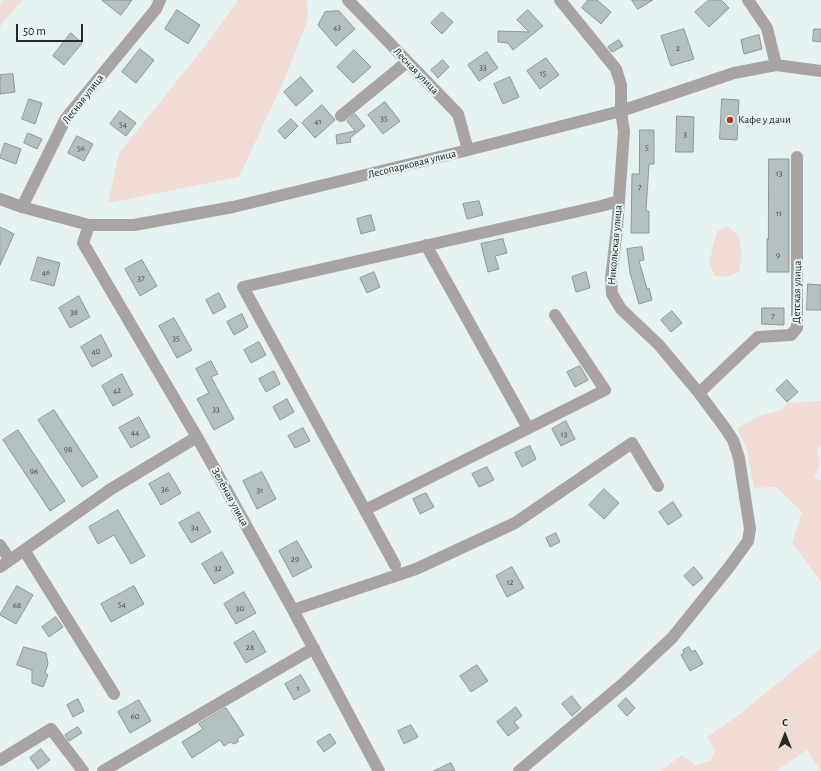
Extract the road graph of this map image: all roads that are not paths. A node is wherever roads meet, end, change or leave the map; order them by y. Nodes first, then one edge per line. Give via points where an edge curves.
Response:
1 (160, 0) edge
2 (348, 0) edge
3 (560, 0) edge
4 (748, 0) edge
5 (406, 62) junction
6 (776, 65) junction
7 (821, 71) edge
8 (621, 111) junction
9 (341, 116) dead end
10 (468, 150) junction
11 (797, 157) dead end
12 (0, 199) edge
13 (619, 200) junction
14 (22, 207) junction
15 (89, 225) junction
16 (426, 245) junction
17 (555, 315) dead end
18 (699, 393) junction
19 (528, 428) junction
20 (197, 437) junction
21 (658, 486) dead end
22 (366, 510) junction
23 (0, 545) edge
24 (24, 550) junction
25 (10, 560) junction
26 (395, 564) dead end
27 (0, 567) edge
28 (293, 610) junction
29 (314, 648) junction
30 (114, 694) dead end
31 (0, 760) edge
32 (83, 771) edge
33 (103, 771) edge
34 (379, 771) edge
35 (519, 771) edge

1 - 14 street, Лесная улица via 156,9 66,118
2 - 5 street, Лесная улица
3 - 8 street, Никольская улица via 616,69 621,85
4 - 6 street via 767,28
5 - 9 street
5 - 10 street, Лесная улица via 458,114
6 - 7 street, Лесопарковая улица
6 - 8 street, Лесопарковая улица via 734,73
8 - 10 street, Лесопарковая улица
8 - 13 street, Никольская улица via 624,132
10 - 15 street, Лесопарковая улица via 233,207 134,225
11 - 18 street, Детская улица via 797,328 791,335 758,337
12 - 14 street, Лесопарковая улица
13 - 16 street
13 - 18 street, Никольская улица via 611,278 612,294 621,309 659,345
14 - 15 street, Лесопарковая улица
15 - 20 street, Зелёная улица via 83,243
16 - 19 street
16 - 22 street via 243,287
17 - 19 street via 605,390
18 - 35 street, Никольская улица via 733,440 739,458 750,530 748,541 672,638 626,681
19 - 22 street
20 - 24 street via 111,489
20 - 28 street, Зелёная улица
21 - 28 street via 632,443 515,523 416,569
22 - 26 street
23 - 25 street
24 - 25 street
24 - 30 street
25 - 27 street
28 - 29 street, Зелёная улица
29 - 33 street
29 - 34 street, Зелёная улица
31 - 32 street via 51,729

